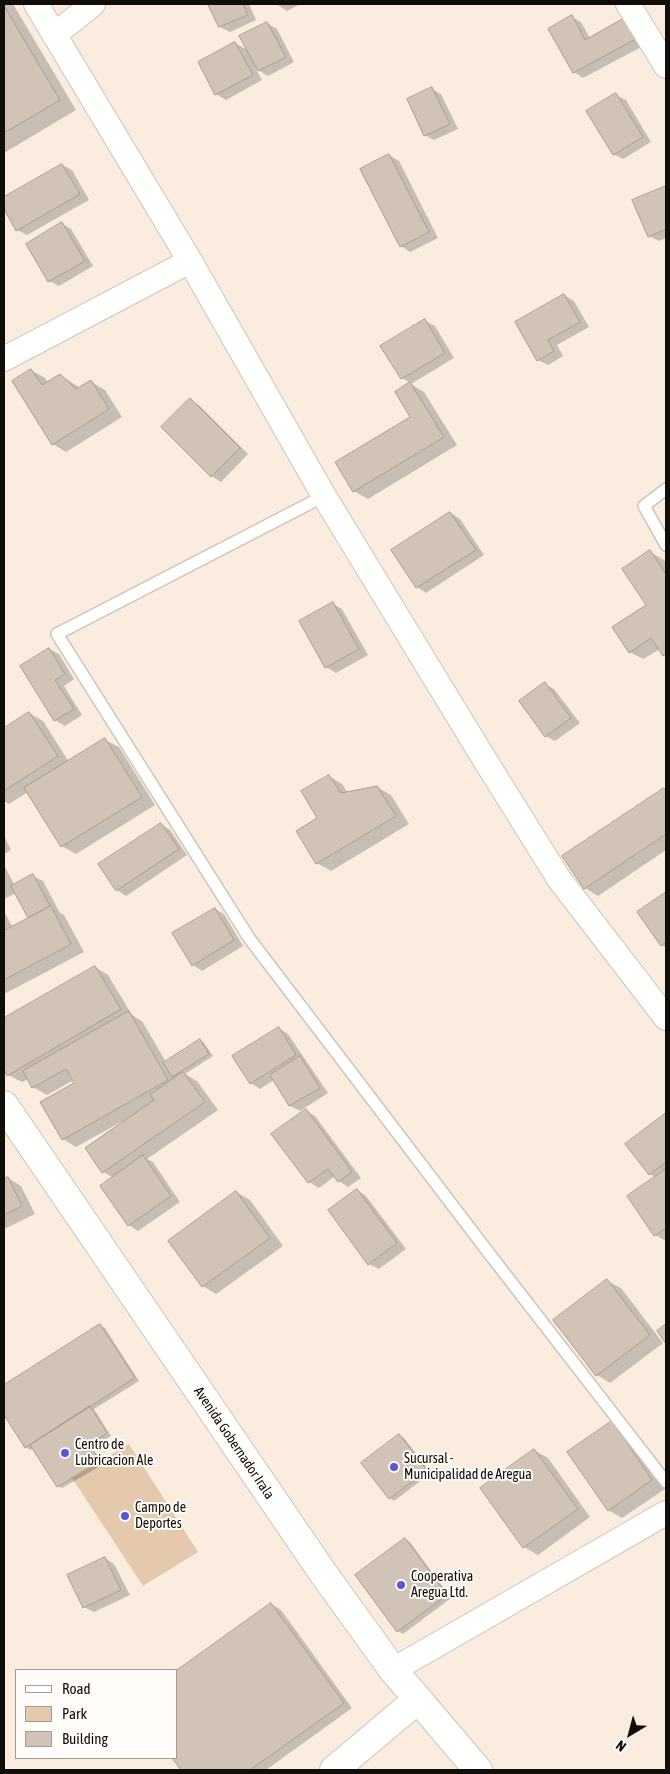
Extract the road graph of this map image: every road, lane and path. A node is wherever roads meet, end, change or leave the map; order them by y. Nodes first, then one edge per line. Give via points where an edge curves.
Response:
1 (36, 4) edge
2 (93, 4) edge
3 (628, 4) edge
4 (54, 35) junction
5 (666, 66) edge
6 (190, 261) junction
7 (4, 359) edge
8 (666, 489) edge
9 (324, 496) junction
10 (666, 545) edge
11 (666, 1018) edge
12 (4, 1105) edge
13 (666, 1482) edge
14 (666, 1513) edge
15 (393, 1670) junction
16 (417, 1700) junction
17 (334, 1770) edge
18 (478, 1770) edge

1 - 4 street
2 - 4 street
3 - 5 street
4 - 6 street
6 - 7 street
6 - 9 street
8 - 10 lane via 644,506
9 - 11 street via 559,879
9 - 13 lane via 57,634 249,938
12 - 15 main road, Avenida Gobernador Irala
14 - 15 street
15 - 16 main road, Avenida Gobernador Irala
16 - 17 main road
16 - 18 main road, Avenida Gobernador Irala

